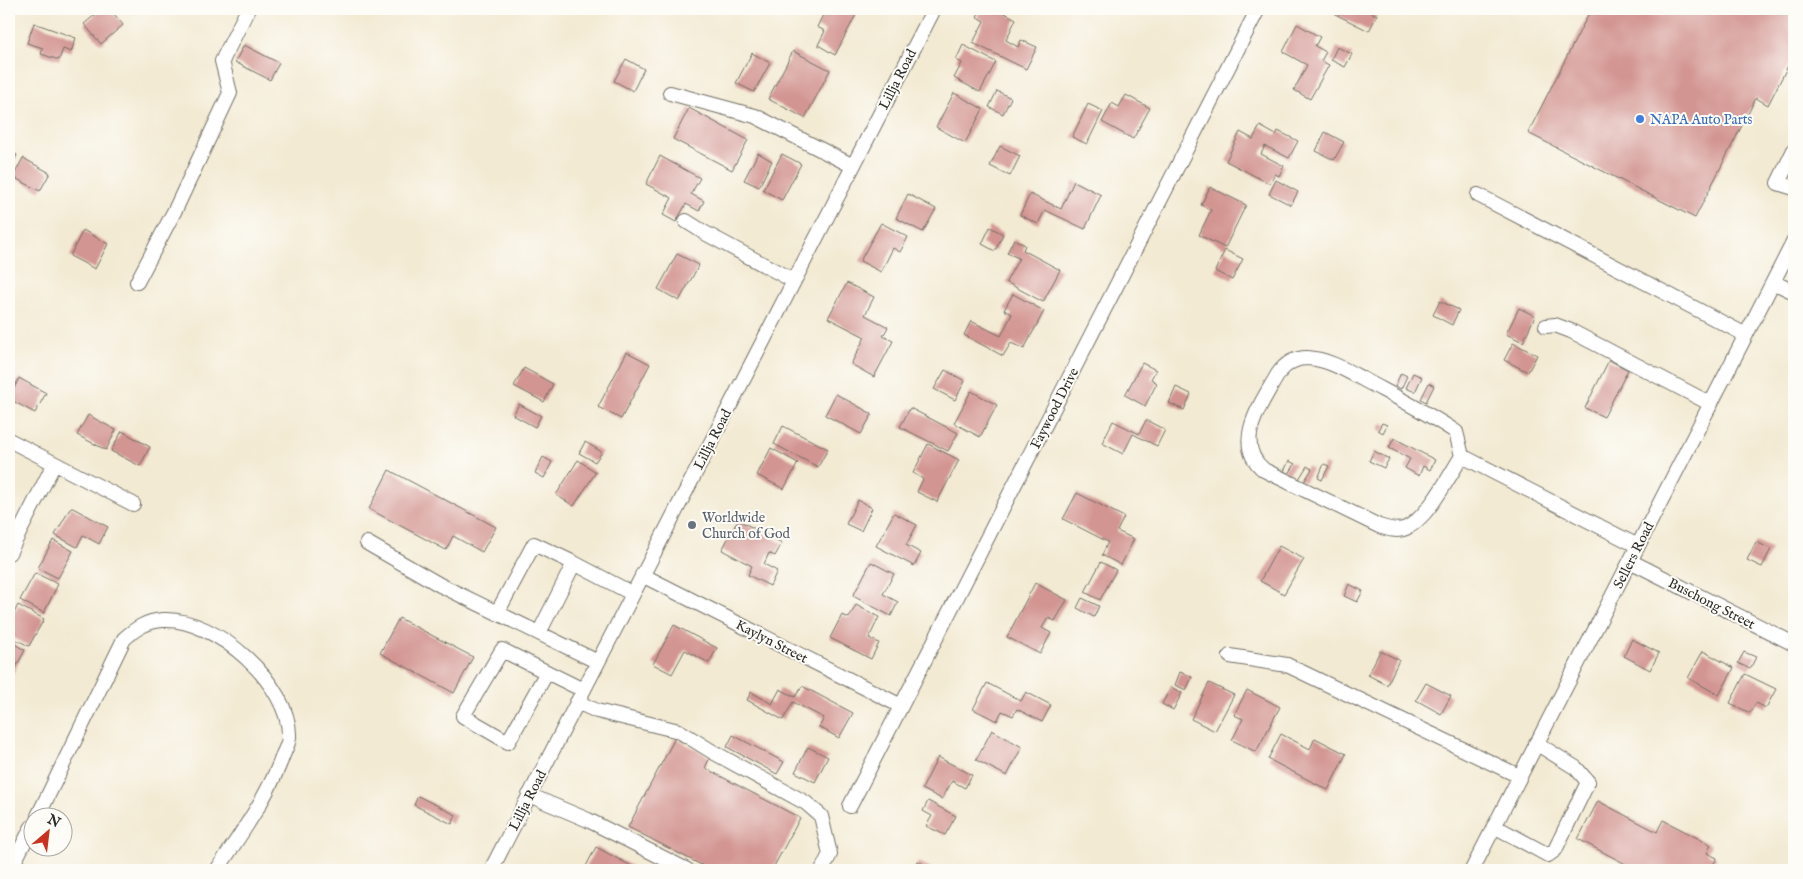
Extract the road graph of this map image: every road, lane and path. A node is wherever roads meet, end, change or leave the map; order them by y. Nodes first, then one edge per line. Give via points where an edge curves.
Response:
1 (248, 9) edge
2 (934, 9) edge
3 (1258, 9) edge
4 (670, 93) dead end
5 (1794, 150) edge
6 (853, 166) junction
7 (1794, 188) edge
8 (1478, 195) dead end
9 (686, 221) dead end
10 (1794, 240) edge
11 (794, 281) junction
12 (137, 282) dead end
13 (1773, 282) junction
14 (1794, 292) edge
15 (1546, 326) dead end
16 (1746, 335) junction
17 (1711, 404) junction
18 (9, 440) edge
19 (1462, 456) junction
20 (54, 464) junction
21 (133, 504) dead end
22 (367, 543) dead end
23 (1638, 546) junction
24 (9, 553) edge
25 (1630, 562) junction
26 (574, 563) junction
27 (642, 575) junction
28 (633, 594) junction
29 (497, 613) junction
30 (539, 633) junction
31 (1794, 644) edge
32 (1230, 656) dead end
33 (598, 662) junction
34 (547, 672) junction
35 (580, 696) junction
36 (901, 706) junction
37 (1536, 743) junction
38 (1519, 776) junction
39 (529, 795) junction
40 (43, 806) edge
41 (850, 806) dead end
42 (1494, 826) junction
43 (22, 847) edge
44 (10, 870) edge
45 (217, 870) edge
46 (491, 870) edge
47 (687, 870) edge
48 (822, 870) edge
49 (1472, 870) edge

1 - 12 street via 222,61 230,93
2 - 6 street, Lillja Road
3 - 36 street, Faywood Drive
4 - 6 street via 755,116
5 - 7 street via 1778,183
6 - 11 street, Lillja Road
8 - 16 street
9 - 11 street
10 - 13 street, Sellers Road
11 - 27 street, Lillja Road
13 - 14 street
13 - 16 street, Sellers Road
15 - 17 street via 1556,325 1571,331
16 - 17 street, Sellers Road
17 - 23 street, Sellers Road
18 - 20 street
19 - 19 street via 1425,512 1405,529 1394,530 1368,522 1264,470 1254,462 1248,447 1248,434 1284,366 1296,359 1307,358 1328,362 1425,411 1456,432
19 - 23 street
20 - 21 street
20 - 24 street
22 - 29 street
23 - 25 street, Sellers Road
25 - 31 street, Buschong Street
25 - 37 street, Sellers Road
26 - 28 street
26 - 29 street via 534,544
26 - 30 street
27 - 28 street, Lillja Road
27 - 36 street, Kaylyn Street
28 - 33 street, Lillja Road
29 - 30 street
30 - 33 street
32 - 38 street via 1287,665
33 - 35 street, Lillja Road
34 - 34 street via 502,650 463,716 508,742
34 - 35 street
35 - 39 street, Lillja Road
35 - 48 street via 597,710 678,731 806,803 821,816 830,854
36 - 41 street, Faywood Drive
37 - 38 street, Sellers Road
37 - 42 street via 1576,768 1588,782 1555,850 1548,855
38 - 42 street, Sellers Road
39 - 46 street, Lillja Road
39 - 47 street via 588,820
40 - 45 street via 124,639 139,625 164,619 198,626 237,648 264,676 283,707 289,738 273,782
42 - 49 street, Sellers Road
43 - 44 street

